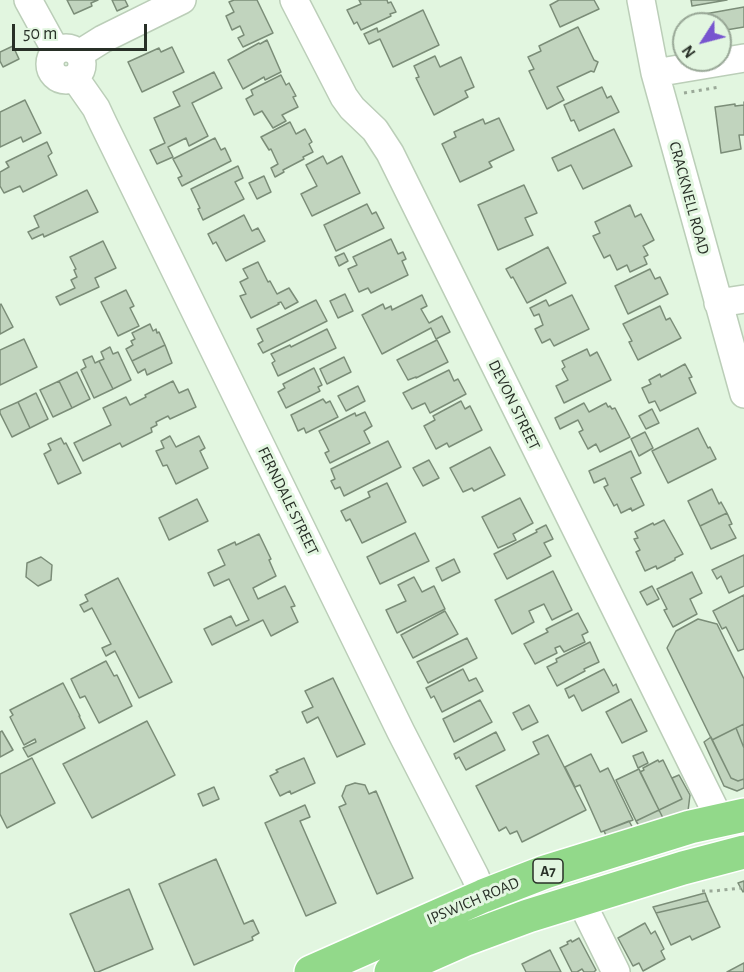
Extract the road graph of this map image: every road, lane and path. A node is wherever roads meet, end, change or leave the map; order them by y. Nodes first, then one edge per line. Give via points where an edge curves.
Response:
1 (28, 0) edge
2 (182, 0) edge
3 (294, 0) edge
4 (641, 0) edge
5 (744, 58) edge
6 (70, 61) junction
7 (655, 73) junction
8 (724, 86) dead end
9 (683, 93) dead end
10 (731, 301) edge
11 (744, 394) edge
12 (732, 818) edge
13 (744, 852) edge
14 (741, 888) dead end
15 (694, 893) dead end
16 (483, 896) junction
17 (580, 898) junction
18 (496, 927) junction
19 (311, 972) edge
20 (391, 972) edge
21 (616, 972) edge

1 - 6 street, FERNDALE STREET
2 - 6 street via 103,39
3 - 12 street, DEVON STREET via 344,98 375,130 390,153
4 - 7 street, CRACKNELL ROAD
5 - 7 street
6 - 16 street, FERNDALE STREET
7 - 10 street, CRACKNELL ROAD
8 - 9 path
10 - 11 street, CRACKNELL ROAD
12 - 16 highway, IPSWICH ROAD / A7 via 690,827 545,872
13 - 17 highway, IPSWICH ROAD / A7
14 - 15 path
16 - 18 street, FERNDALE STREET
16 - 19 highway, IPSWICH ROAD / A7
17 - 18 highway, IPSWICH ROAD / A7
17 - 21 street
18 - 20 highway, IPSWICH ROAD / A7

